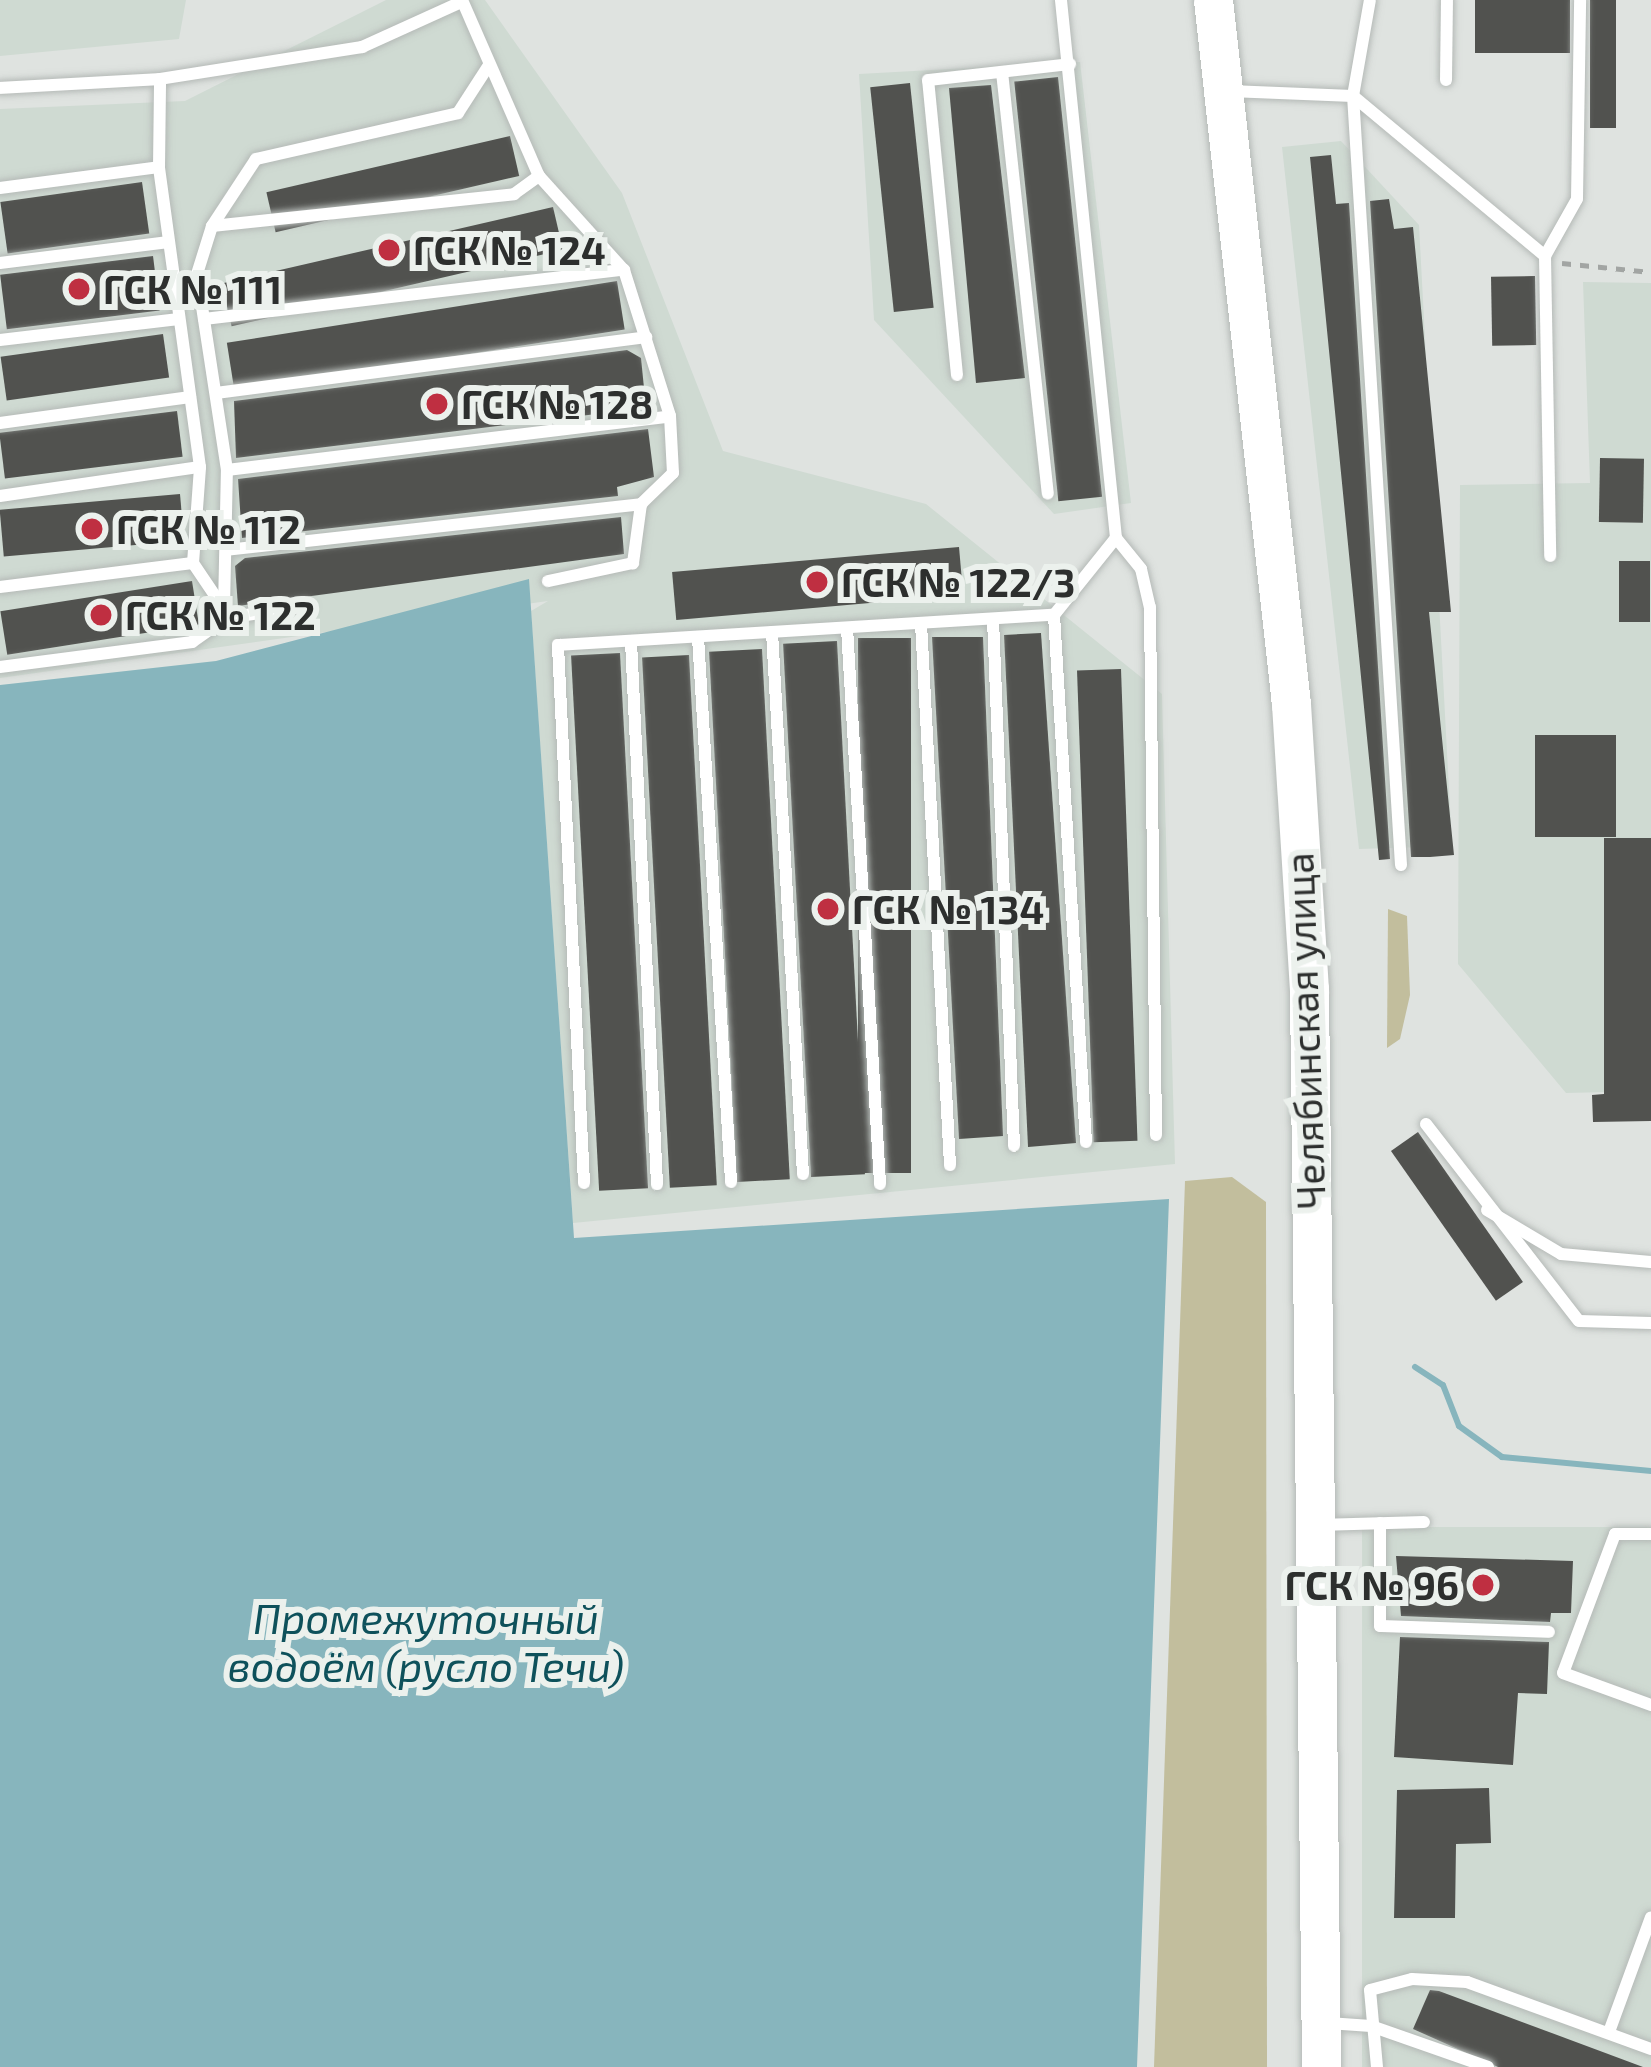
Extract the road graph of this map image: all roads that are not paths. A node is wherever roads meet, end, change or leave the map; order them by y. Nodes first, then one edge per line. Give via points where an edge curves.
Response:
1 (1061, 0) edge
2 (1213, 0) edge
3 (1370, 0) edge
4 (1447, 0) edge
5 (1580, 0) edge
6 (461, 1) edge
7 (1070, 64) junction
8 (489, 65) junction
9 (1002, 72) junction
10 (160, 79) junction
11 (1446, 80) dead end
12 (0, 88) edge
13 (1228, 91) junction
14 (1353, 96) junction
15 (159, 167) junction
16 (539, 176) junction
17 (0, 188) edge
18 (212, 226) junction
19 (169, 242) junction
20 (1545, 256) junction
21 (0, 263) edge
22 (623, 270) junction
23 (179, 319) junction
24 (204, 319) junction
25 (646, 337) junction
26 (0, 340) edge
27 (957, 375) dead end
28 (216, 393) junction
29 (190, 397) junction
30 (670, 416) junction
31 (0, 423) edge
32 (200, 467) junction
33 (227, 470) junction
34 (1048, 493) dead end
35 (0, 496) edge
36 (641, 504) junction
37 (1116, 538) junction
38 (226, 550) junction
39 (1550, 556) dead end
40 (193, 562) junction
41 (548, 581) dead end
42 (0, 587) edge
43 (307, 606) dead end
44 (225, 613) junction
45 (1054, 615) junction
46 (993, 619) junction
47 (921, 623) junction
48 (847, 628) junction
49 (772, 632) junction
50 (698, 637) junction
51 (631, 641) junction
52 (0, 668) edge
53 (1402, 865) dead end
54 (1426, 1124) dead end
55 (1156, 1136) dead end
56 (1087, 1142) dead end
57 (1014, 1146) dead end
58 (950, 1166) dead end
59 (803, 1174) dead end
60 (731, 1182) dead end
61 (584, 1183) dead end
62 (657, 1184) dead end
63 (880, 1184) dead end
64 (1486, 1209) junction
65 (1651, 1262) edge
66 (1651, 1322) edge
67 (1424, 1522) dead end
68 (1380, 1523) junction
69 (1317, 1525) junction
70 (1651, 1534) edge
71 (1549, 1632) dead end
72 (1651, 1705) edge
73 (1651, 1917) edge
74 (1321, 2022) junction
75 (1371, 2026) junction
76 (1609, 2032) junction
77 (1651, 2049) edge
78 (1321, 2067) edge
79 (1377, 2067) edge
80 (1487, 2067) edge

1 - 7 lane
2 - 13 main road, Челябинская улица
3 - 14 lane
4 - 11 lane
5 - 20 lane via 1577,199
6 - 8 lane
6 - 10 lane via 362,47
7 - 9 lane
7 - 37 lane
8 - 16 lane
8 - 18 lane via 458,113 256,159
9 - 27 lane via 928,80
9 - 34 lane
10 - 12 lane
10 - 15 lane
13 - 14 lane
13 - 69 main road, Челябинская улица via 1291,704 1308,966
14 - 20 lane
14 - 53 lane
15 - 17 lane
15 - 19 lane
16 - 18 lane via 514,194
16 - 22 lane
18 - 24 lane via 197,274
19 - 21 lane
19 - 23 lane
20 - 39 lane
22 - 24 lane
22 - 25 lane
23 - 26 lane
23 - 29 lane
24 - 28 lane
25 - 28 lane
25 - 30 lane
28 - 33 lane
29 - 31 lane
29 - 32 lane
30 - 33 lane
30 - 36 lane via 673,473
32 - 35 lane
32 - 40 lane
33 - 38 lane
36 - 38 lane
36 - 41 lane via 633,563
37 - 45 lane
37 - 55 lane via 1141,569 1151,629 1144,700
38 - 44 lane
40 - 42 lane
40 - 44 lane
43 - 44 lane
44 - 52 lane via 191,642
45 - 46 lane
45 - 56 lane
46 - 47 lane
46 - 57 lane
47 - 48 lane
47 - 58 lane
48 - 49 lane
48 - 63 lane
49 - 50 lane
49 - 59 lane
50 - 51 lane
50 - 60 lane
51 - 61 lane via 558,645
51 - 62 lane
54 - 64 lane
64 - 65 lane via 1561,1254
64 - 66 lane via 1580,1321
67 - 68 lane
68 - 69 lane
68 - 71 lane via 1380,1626
69 - 74 main road, Челябинская улица
70 - 72 lane via 1615,1534 1563,1672
73 - 76 lane
74 - 75 lane
74 - 78 main road, Челябинская улица
75 - 76 lane via 1370,1990 1412,1979 1467,1982
75 - 79 lane
75 - 80 lane
76 - 77 lane

